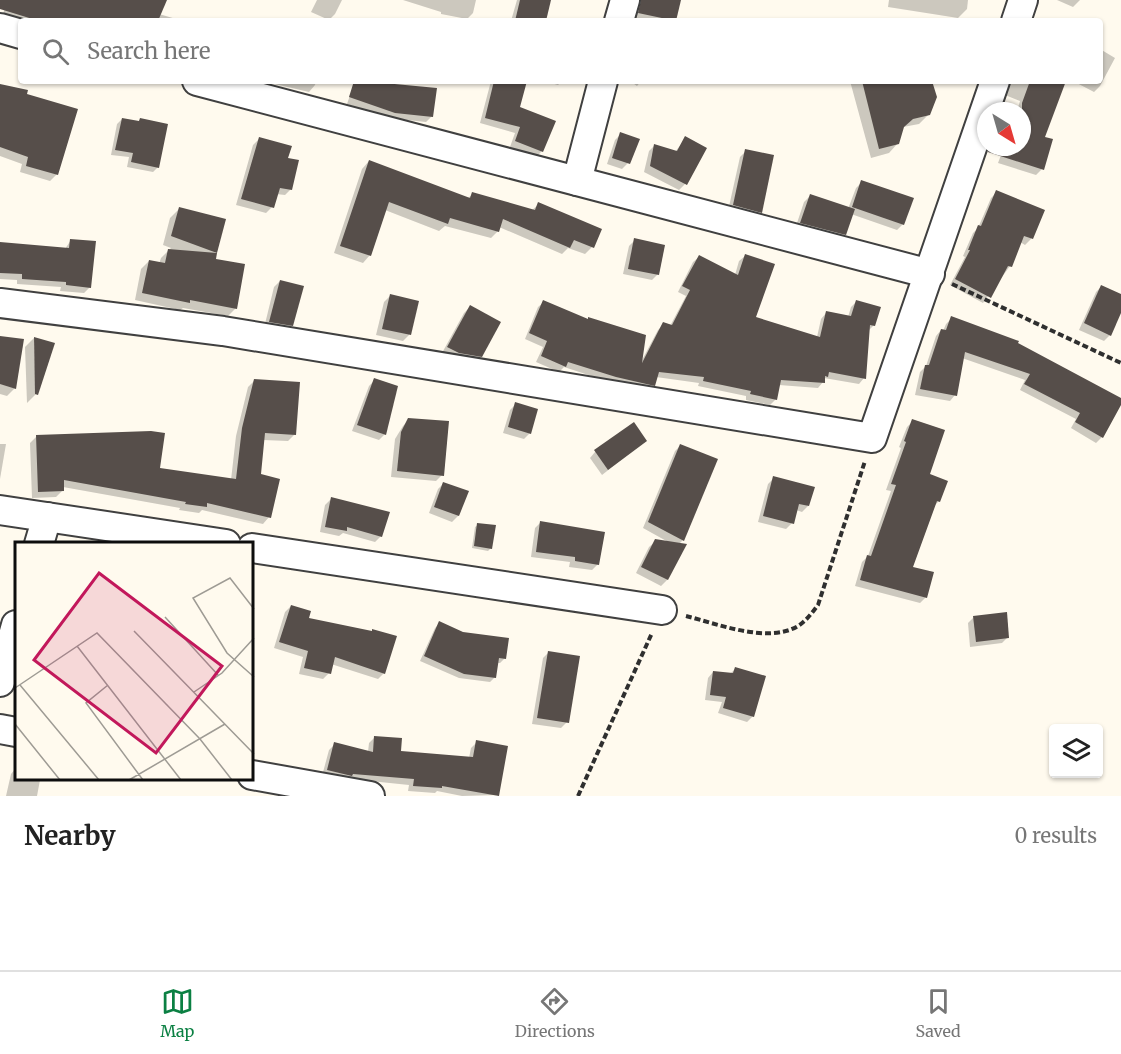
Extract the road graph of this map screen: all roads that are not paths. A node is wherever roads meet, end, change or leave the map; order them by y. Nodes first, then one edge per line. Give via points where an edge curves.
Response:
1 (625, 0) edge
2 (1023, 0) edge
3 (621, 18) edge
4 (1017, 18) edge
5 (0, 28) edge
6 (18, 33) edge
7 (208, 84) edge
8 (602, 84) edge
9 (994, 84) edge
10 (577, 181) junction
11 (930, 274) junction
12 (0, 303) edge
13 (0, 510) edge
14 (47, 517) junction
15 (40, 542) edge
16 (213, 542) edge
17 (254, 548) edge
18 (662, 610) road end
19 (15, 629) edge
20 (0, 682) edge
21 (0, 729) edge
22 (15, 732) edge
23 (254, 774) edge
24 (370, 796) edge

1 - 3 street
2 - 4 street
5 - 6 street
7 - 10 street
8 - 10 street
9 - 11 street
10 - 11 street
11 - 12 street via 872,438 223,331
13 - 14 street
14 - 15 street
14 - 16 street
17 - 18 street
19 - 20 street
21 - 22 street
23 - 24 street

